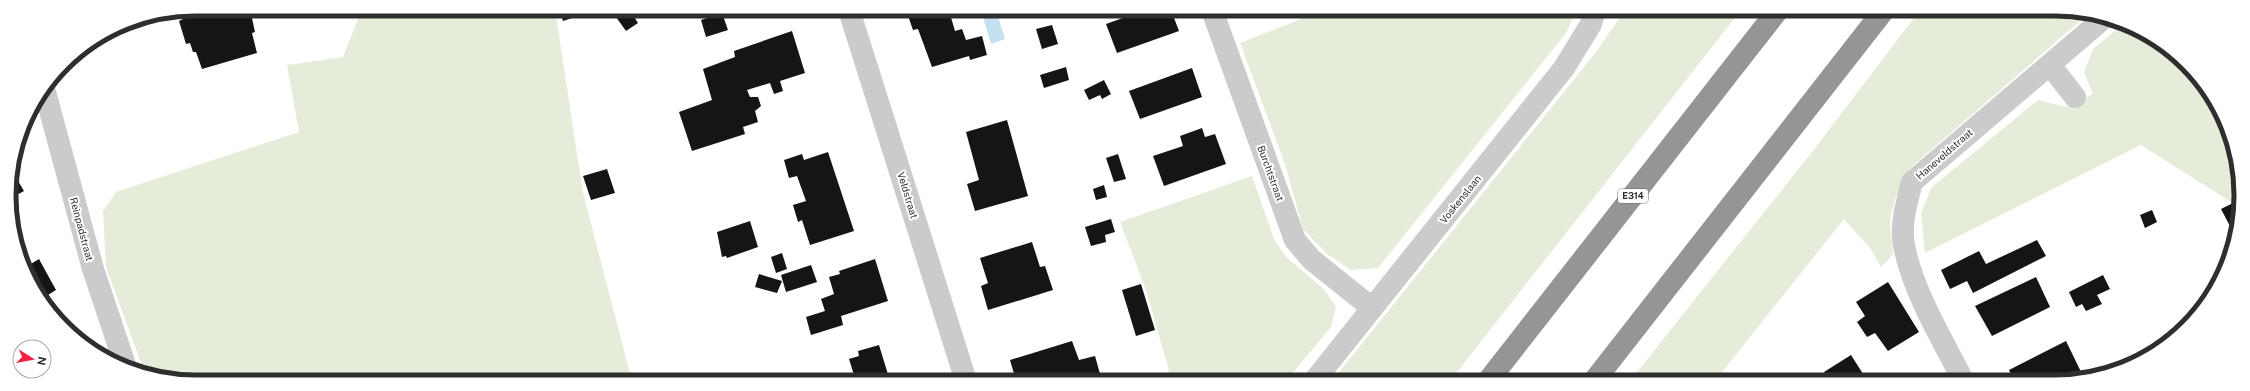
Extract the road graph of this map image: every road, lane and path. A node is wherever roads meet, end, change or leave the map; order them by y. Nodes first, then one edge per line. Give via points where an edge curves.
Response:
1 (851, 16) edge
2 (1214, 16) edge
3 (1593, 16) edge
4 (1773, 16) edge
5 (1879, 16) edge
6 (2100, 22) edge
7 (2050, 65) junction
8 (46, 96) edge
9 (2075, 97) dead end
10 (1372, 308) junction
11 (123, 359) edge
12 (964, 375) edge
13 (1319, 375) edge
14 (1493, 375) edge
15 (1599, 375) edge
16 (1960, 375) edge

1 - 12 street, Veldstraat
2 - 10 street, Burchtstraat via 1295,240 1312,260
3 - 10 street, Voskenslaan via 1564,68
4 - 14 highway, E314
5 - 15 highway
6 - 7 street, Haneveldstraat
7 - 9 street
7 - 16 street, Haneveldstraat via 1912,182 1905,210 1904,244 1918,291
8 - 11 street, Reinpadstraat via 93,269
10 - 13 street, Voskenslaan

